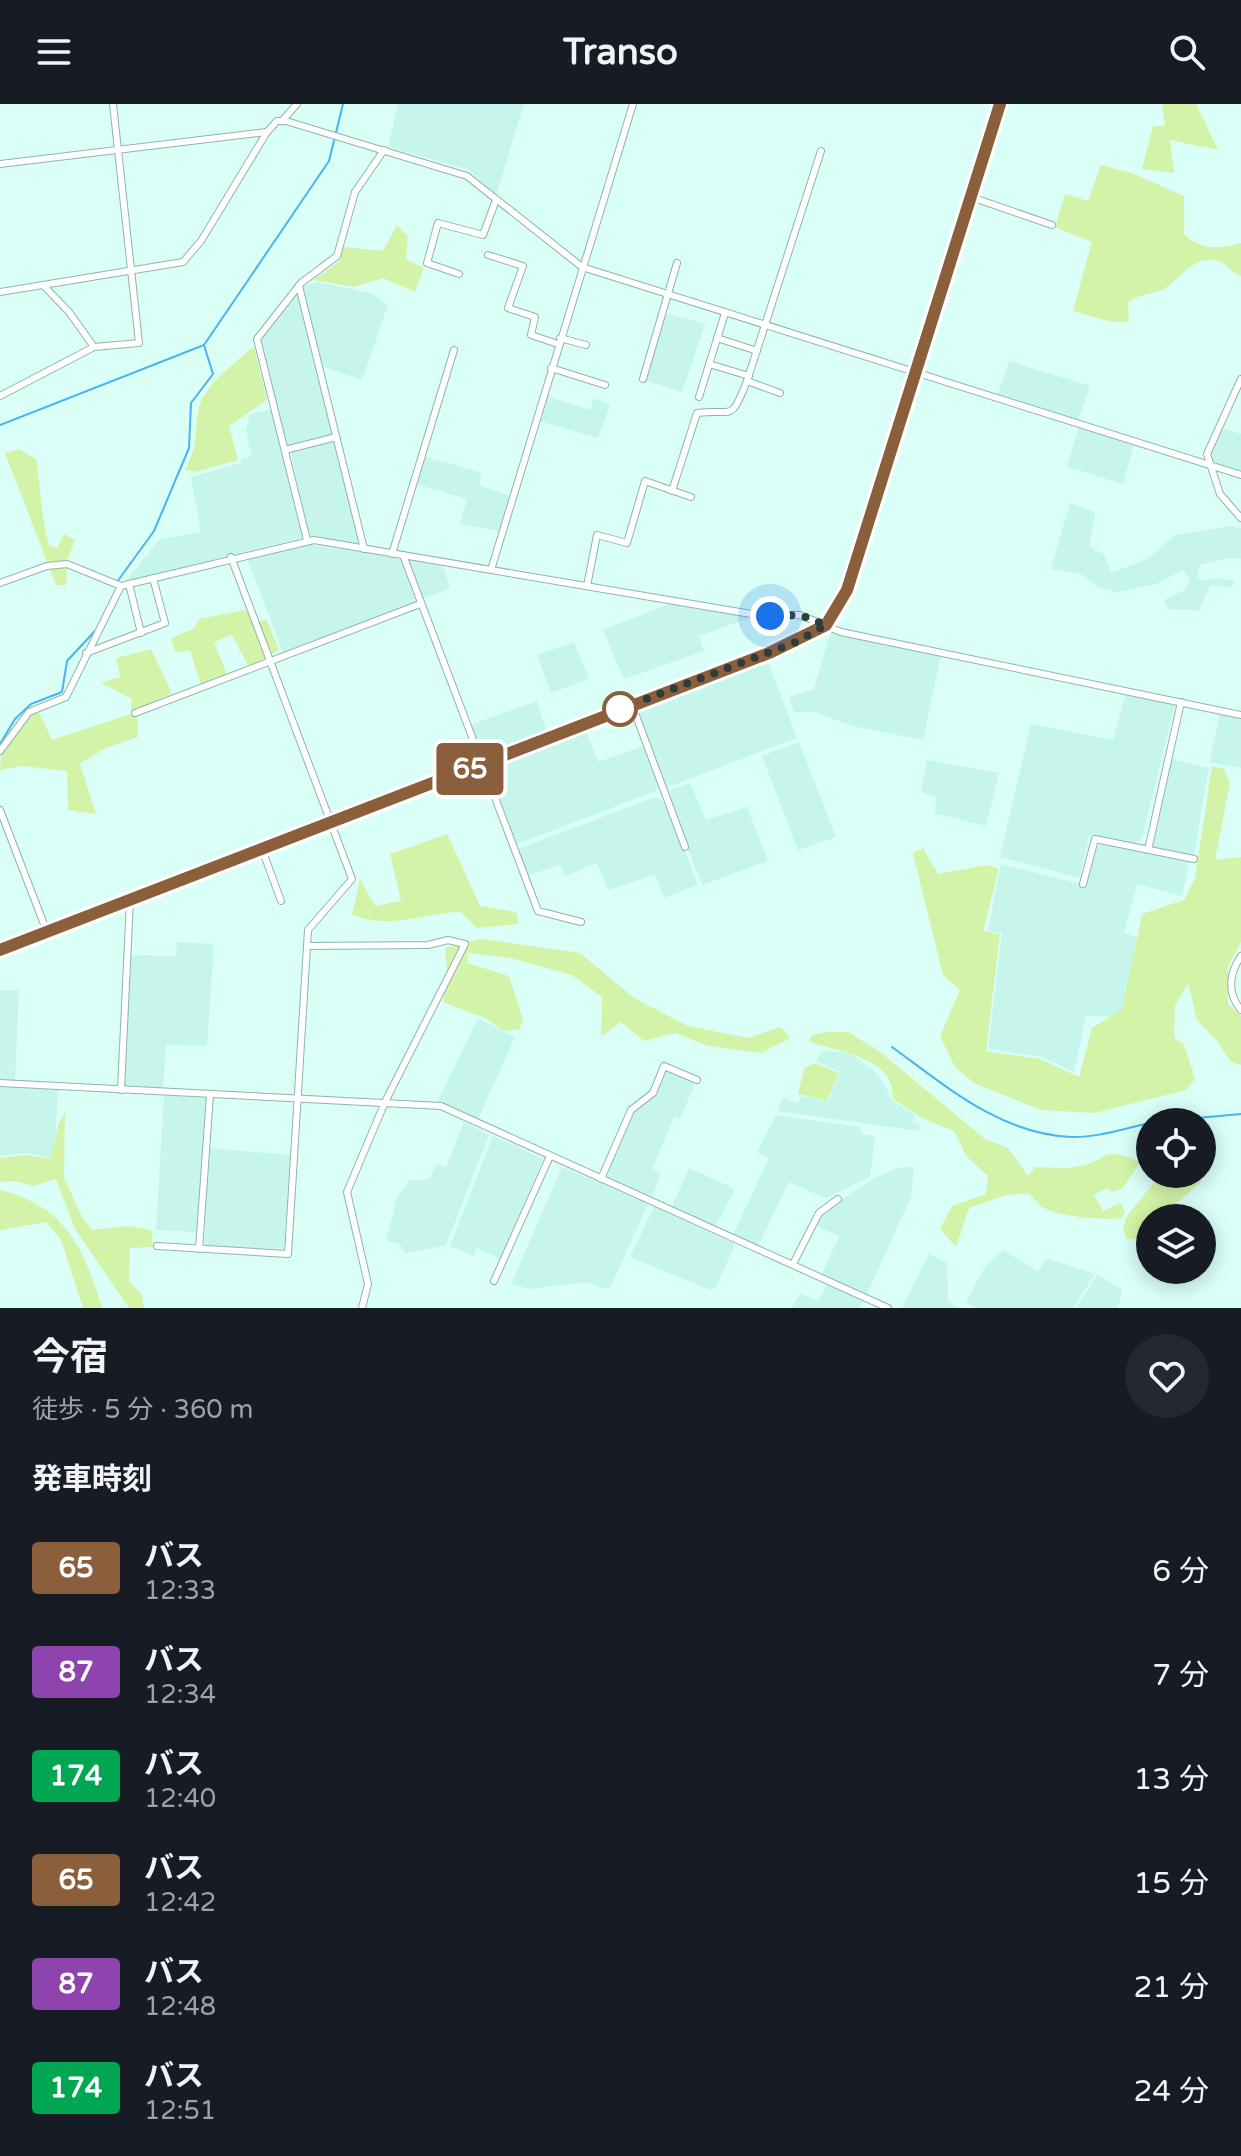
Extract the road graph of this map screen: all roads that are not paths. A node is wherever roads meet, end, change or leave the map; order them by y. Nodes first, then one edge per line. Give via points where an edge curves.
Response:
1 (113, 104) edge
2 (297, 104) edge
3 (633, 104) edge
4 (1000, 104) edge
5 (282, 121) junction
6 (267, 132) junction
7 (118, 149) junction
8 (384, 150) junction
9 (821, 151) dead end
10 (0, 164) edge
11 (971, 197) junction
12 (496, 200) junction
13 (1052, 225) dead end
14 (488, 255) dead end
15 (677, 263) dead end
16 (582, 267) junction
17 (132, 270) junction
18 (459, 274) dead end
19 (43, 285) junction
20 (299, 286) junction
21 (0, 292) edge
22 (668, 295) junction
23 (725, 313) junction
24 (766, 326) junction
25 (717, 338) junction
26 (559, 341) junction
27 (586, 345) dead end
28 (94, 347) junction
29 (454, 350) dead end
30 (757, 351) junction
31 (709, 364) junction
32 (551, 368) junction
33 (915, 373) junction
34 (643, 379) dead end
35 (748, 379) junction
36 (1241, 379) edge
37 (605, 385) dead end
38 (780, 393) dead end
39 (0, 396) edge
40 (699, 397) dead end
41 (336, 437) junction
42 (285, 450) junction
43 (1208, 465) junction
44 (1241, 475) edge
45 (672, 491) junction
46 (691, 497) dead end
47 (1241, 518) edge
48 (307, 540) junction
49 (364, 549) junction
50 (392, 554) junction
51 (403, 555) junction
52 (231, 557) junction
53 (491, 570) junction
54 (153, 578) junction
55 (0, 583) edge
56 (121, 585) junction
57 (587, 586) junction
58 (420, 604) junction
59 (826, 625) junction
60 (141, 633) junction
61 (86, 653) junction
62 (271, 661) junction
63 (1181, 702) junction
64 (632, 705) junction
65 (135, 713) dead end
66 (1241, 715) edge
67 (0, 751) edge
68 (482, 764) junction
69 (0, 810) edge
70 (333, 822) junction
71 (685, 847) dead end
72 (262, 849) junction
73 (1148, 850) junction
74 (1194, 859) dead end
75 (1083, 884) dead end
76 (130, 900) junction
77 (281, 901) dead end
78 (581, 922) dead end
79 (47, 932) junction
80 (307, 946) junction
81 (0, 950) edge
82 (1241, 956) edge
83 (1241, 1010) edge
84 (697, 1080) dead end
85 (0, 1083) edge
86 (121, 1090) junction
87 (210, 1095) junction
88 (297, 1099) junction
89 (385, 1102) junction
90 (550, 1156) junction
91 (601, 1179) junction
92 (838, 1199) dead end
93 (157, 1246) dead end
94 (199, 1249) junction
95 (793, 1264) junction
96 (494, 1281) dead end
97 (362, 1308) edge
98 (888, 1308) edge

1 - 7 street
2 - 5 street
3 - 16 street
4 - 11 main road
5 - 6 street
5 - 8 street
6 - 7 street
6 - 17 street via 188,258 176,265
7 - 10 street
7 - 17 street
8 - 12 street via 467,176
8 - 20 street via 355,192 337,256
9 - 24 street
11 - 13 street
11 - 33 main road
12 - 16 street
12 - 18 street via 483,235 438,223 427,263
14 - 26 street via 523,266 508,308 535,317 531,335
15 - 22 street
16 - 22 street
16 - 26 street
17 - 19 street
17 - 28 street via 139,343
19 - 21 street
19 - 28 street
20 - 41 street
20 - 42 street via 257,339
22 - 23 street
22 - 34 street
23 - 24 street
23 - 25 street
24 - 30 street
24 - 33 street
25 - 30 street
25 - 31 street
26 - 27 street
26 - 32 street
28 - 39 street
29 - 50 street
30 - 35 street
31 - 35 street
31 - 40 street
32 - 37 street
32 - 53 street
33 - 43 street
33 - 59 main road via 847,590
35 - 38 street
35 - 45 street via 729,413 697,413
36 - 43 street via 1207,454
41 - 42 street
41 - 49 street
42 - 48 street
43 - 44 street
43 - 47 street via 1228,508
45 - 46 street
45 - 57 street via 645,481 627,543 597,535
48 - 49 street
48 - 52 street
49 - 50 street
50 - 51 street
51 - 53 street
51 - 58 street
52 - 54 street
52 - 62 street
53 - 57 street
54 - 56 street
54 - 60 street via 165,623
55 - 56 street via 67,564
56 - 60 street
56 - 61 street
57 - 59 street via 800,615
58 - 62 street
58 - 68 street
59 - 63 street
59 - 64 main road via 783,648
60 - 61 street
61 - 67 street via 66,697 29,712
62 - 65 street
62 - 70 street
63 - 66 street
63 - 73 street
64 - 68 main road
64 - 71 street
68 - 70 main road
68 - 78 street via 538,911
69 - 79 street
70 - 72 main road
70 - 80 street via 352,879 309,926
72 - 76 main road
72 - 77 street
73 - 74 street
73 - 75 street via 1095,839
76 - 79 main road
76 - 86 street
79 - 81 main road
80 - 88 street
80 - 89 street via 428,945 448,940 465,944
82 - 83 street via 1231,972 1232,993
84 - 91 street via 664,1066 653,1093 631,1110
85 - 86 street
86 - 87 street
87 - 88 street
87 - 94 street
88 - 89 street
88 - 94 street via 288,1254
89 - 90 street via 441,1106
89 - 97 street via 347,1192 368,1284
90 - 91 street
90 - 96 street
91 - 95 street
92 - 95 street via 819,1213
93 - 94 street
95 - 98 street

